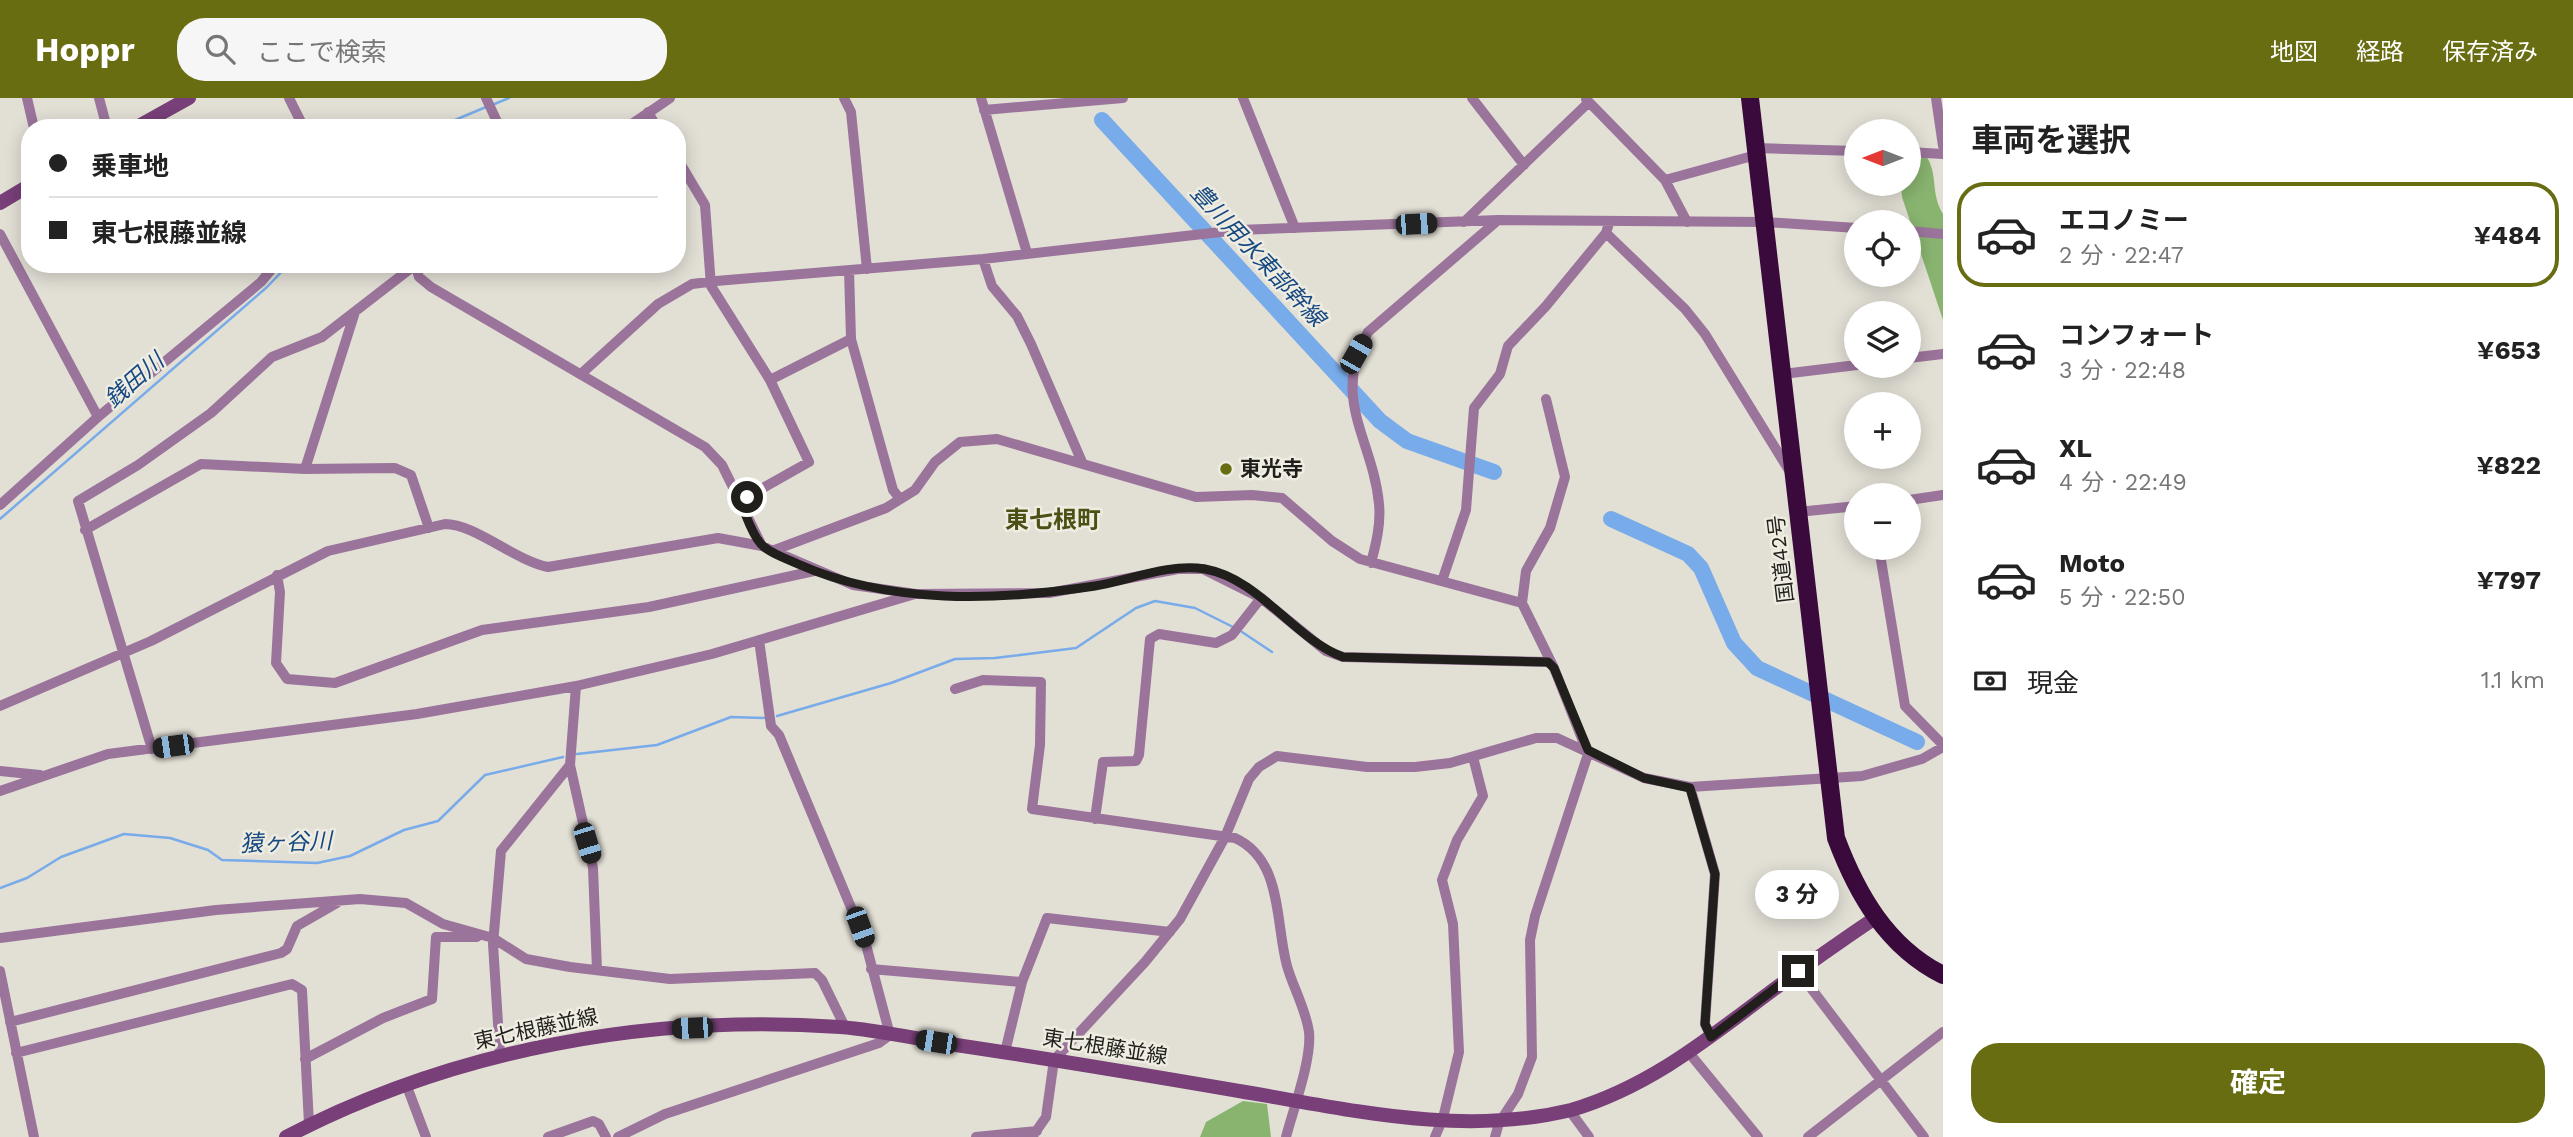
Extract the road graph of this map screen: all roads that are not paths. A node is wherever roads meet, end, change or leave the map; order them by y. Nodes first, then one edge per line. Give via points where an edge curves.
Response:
1 (27, 98) edge
2 (99, 98) edge
3 (189, 98) edge
4 (289, 98) edge
5 (670, 98) edge
6 (845, 98) edge
7 (981, 98) edge
8 (1123, 98) edge
9 (1242, 98) edge
10 (1472, 98) edge
11 (1750, 98) edge
12 (1936, 98) edge
13 (1111, 99) edge
14 (487, 100) edge
15 (1587, 100) edge
16 (984, 110) junction
17 (648, 113) junction
18 (32, 119) edge
19 (105, 119) edge
20 (151, 119) edge
21 (300, 119) edge
22 (496, 119) edge
23 (639, 119) edge
24 (652, 119) edge
25 (1943, 146) edge
26 (1844, 151) edge
27 (1756, 152) junction
28 (1922, 153) edge
29 (1943, 154) edge
30 (1524, 165) junction
31 (686, 174) edge
32 (1665, 180) junction
33 (21, 191) edge
34 (0, 203) edge
35 (1498, 220) junction
36 (1464, 222) junction
37 (1687, 222) junction
38 (1765, 222) junction
39 (1844, 227) edge
40 (1295, 228) junction
41 (1607, 228) junction
42 (1921, 232) edge
43 (0, 234) edge
44 (1943, 234) edge
45 (1027, 253) junction
46 (983, 259) junction
47 (867, 269) junction
48 (849, 270) junction
49 (268, 273) edge
50 (404, 273) edge
51 (420, 273) edge
52 (710, 283) junction
53 (355, 312) junction
54 (851, 339) junction
55 (1943, 354) edge
56 (1921, 357) edge
57 (1844, 367) edge
58 (581, 374) junction
59 (1783, 374) junction
60 (770, 380) junction
61 (1546, 398) dead end
62 (98, 417) junction
63 (1082, 463) junction
64 (304, 469) junction
65 (1794, 478) junction
66 (1943, 495) edge
67 (1921, 498) edge
68 (900, 499) junction
69 (740, 501) junction
70 (0, 505) edge
71 (1844, 507) edge
72 (1798, 512) junction
73 (429, 528) junction
74 (85, 530) junction
75 (767, 549) junction
76 (1881, 560) edge
77 (1371, 563) junction
78 (814, 571) junction
79 (277, 575) junction
80 (1442, 581) junction
81 (916, 594) junction
82 (1261, 598) junction
83 (1522, 603) junction
84 (759, 640) junction
85 (123, 651) junction
86 (1552, 665) junction
87 (576, 687) junction
88 (955, 690) dead end
89 (0, 706) edge
90 (1943, 746) edge
91 (152, 749) junction
92 (1588, 750) junction
93 (1473, 757) junction
94 (570, 765) junction
95 (0, 771) edge
96 (44, 775) junction
97 (1828, 777) junction
98 (1690, 788) junction
99 (0, 791) edge
100 (1095, 819) junction
101 (1225, 837) junction
102 (341, 901) junction
103 (1875, 918) junction
104 (1170, 932) junction
105 (0, 938) edge
106 (493, 938) junction
107 (597, 970) junction
108 (871, 970) junction
109 (0, 971) edge
110 (1798, 971) junction
111 (1943, 975) edge
112 (1022, 982) junction
113 (10, 1023) junction
114 (845, 1027) junction
115 (1943, 1032) edge
116 (890, 1035) junction
117 (1711, 1037) junction
118 (1005, 1052) junction
119 (16, 1053) junction
120 (1690, 1054) junction
121 (500, 1055) junction
122 (305, 1059) junction
123 (1054, 1060) junction
124 (1882, 1080) junction
125 (406, 1084) junction
126 (1296, 1100) junction
127 (1570, 1111) junction
128 (307, 1130) edge
129 (1438, 1130) edge
130 (1497, 1130) edge
131 (1034, 1134) edge
132 (34, 1137) edge
133 (286, 1137) edge
134 (426, 1137) edge
135 (548, 1137) edge
136 (606, 1137) edge
137 (618, 1137) edge
138 (976, 1137) edge
139 (1286, 1137) edge
140 (1589, 1137) edge
141 (1758, 1137) edge
142 (1808, 1137) edge
143 (1924, 1137) edge

1 - 18 street
2 - 19 street
3 - 20 main road
4 - 21 street
5 - 17 street
6 - 47 street via 851,112
7 - 16 street
8 - 13 street
9 - 40 street
10 - 30 street
11 - 27 highway, 国道42号
12 - 25 street
13 - 16 street
14 - 22 street
15 - 30 street
15 - 32 street
16 - 45 street
17 - 23 street
17 - 24 street
26 - 27 street
27 - 32 street
27 - 38 highway, 国道42号
28 - 29 street
30 - 36 street
31 - 52 street via 705,205
32 - 37 street
33 - 34 main road
35 - 36 street
35 - 41 street
35 - 77 street via 1368,332 1356,354 1353,412 1379,501
36 - 40 street
37 - 38 street
37 - 41 street
38 - 39 street
38 - 59 highway, 国道42号
40 - 45 street
41 - 65 street via 1705,334
41 - 80 street via 1508,346 1500,374 1474,408 1466,510
42 - 44 street
43 - 62 street
45 - 46 street
46 - 47 street
46 - 63 street via 992,286 1017,316 1031,344
47 - 48 street
48 - 52 street
48 - 54 street
49 - 62 street
50 - 53 street
51 - 58 street via 425,284
52 - 58 street via 692,284 658,303
52 - 60 street
53 - 64 street
53 - 74 street via 322,337 272,357 211,413 78,501
54 - 60 street
54 - 68 street via 891,482
55 - 56 street
57 - 59 street
58 - 69 street via 705,447 722,465
59 - 65 highway, 国道42号
60 - 69 street via 809,462
61 - 83 street via 1566,477 1550,528 1526,571
62 - 70 street
63 - 68 street via 979,438 960,442 942,455 915,490
63 - 77 street via 1196,497 1282,498 1332,541
64 - 73 street via 407,471
64 - 74 street via 201,464
65 - 72 highway, 国道42号
66 - 67 street
68 - 75 street via 873,515
69 - 75 street
71 - 72 street
72 - 97 highway, 国道42号
73 - 75 street via 461,525 526,561 548,567 718,538
73 - 79 street via 328,551
74 - 85 street
75 - 78 street
76 - 90 street via 1905,706
77 - 80 street
78 - 79 street via 649,607 482,630 335,683 287,679 278,670
78 - 81 street via 853,585
79 - 85 street
80 - 83 street
81 - 82 street via 1049,593 1178,569 1203,569
81 - 84 street
82 - 86 street via 1326,651 1343,657
82 - 100 street via 1226,640 1216,643 1159,634 1150,639 1139,755 1136,761 1103,762
83 - 86 street
84 - 87 street
84 - 108 street via 771,726 779,735 854,912
85 - 89 street
85 - 91 street
86 - 92 street
87 - 91 street via 417,714
87 - 94 street
88 - 100 street via 983,680 1041,682 1032,809
90 - 97 street via 1922,759 1873,774
91 - 96 street via 108,754
92 - 93 street via 1557,738 1536,738
92 - 98 street via 1644,778
92 - 130 street via 1530,940 1532,1057
93 - 101 street via 1415,767 1367,767 1278,756 1249,779
93 - 129 street via 1483,796 1457,840 1442,880 1453,924 1459,1052
94 - 106 street via 504,844
94 - 107 street via 593,869
95 - 96 street
96 - 99 street
97 - 98 street
97 - 103 highway, 国道42号 via 1836,838 1850,876
98 - 117 street via 1715,874 1705,1024
100 - 101 street
101 - 104 street via 1195,897
101 - 126 street via 1257,851 1278,906 1287,968 1309,1033
102 - 105 street via 216,910
102 - 106 street via 406,903 443,924
102 - 113 street via 297,926 281,953
103 - 110 main road, 東七根藤並線
103 - 111 highway, 国道42号 via 1908,952
104 - 112 street via 1047,918
104 - 123 street
106 - 107 street via 526,959
106 - 121 street
106 - 122 street via 439,935 432,999 383,1018
107 - 114 street via 670,979 811,972 822,979
108 - 112 street
108 - 116 street
109 - 113 street
110 - 117 main road, 東七根藤並線
110 - 124 street
112 - 118 street
113 - 119 street
114 - 116 main road, 東七根藤並線
114 - 121 main road, 東七根藤並線 via 665,1029 581,1037
115 - 124 street
116 - 118 main road, 東七根藤並線
116 - 137 street via 665,1114
117 - 120 main road, 東七根藤並線
118 - 123 main road, 東七根藤並線
119 - 122 street via 292,984 302,990
119 - 132 street
120 - 127 main road, 東七根藤並線 via 1623,1093
120 - 141 street
121 - 125 main road, 東七根藤並線
122 - 128 street
123 - 126 main road, 東七根藤並線
123 - 131 street via 1046,1117
124 - 142 street
124 - 143 street
125 - 128 main road, 東七根藤並線
125 - 134 street
126 - 129 main road, 東七根藤並線
126 - 139 street
127 - 130 main road, 東七根藤並線
127 - 140 street
128 - 133 main road, 東七根藤並線
129 - 130 main road, 東七根藤並線
131 - 138 street
135 - 136 street via 593,1121

